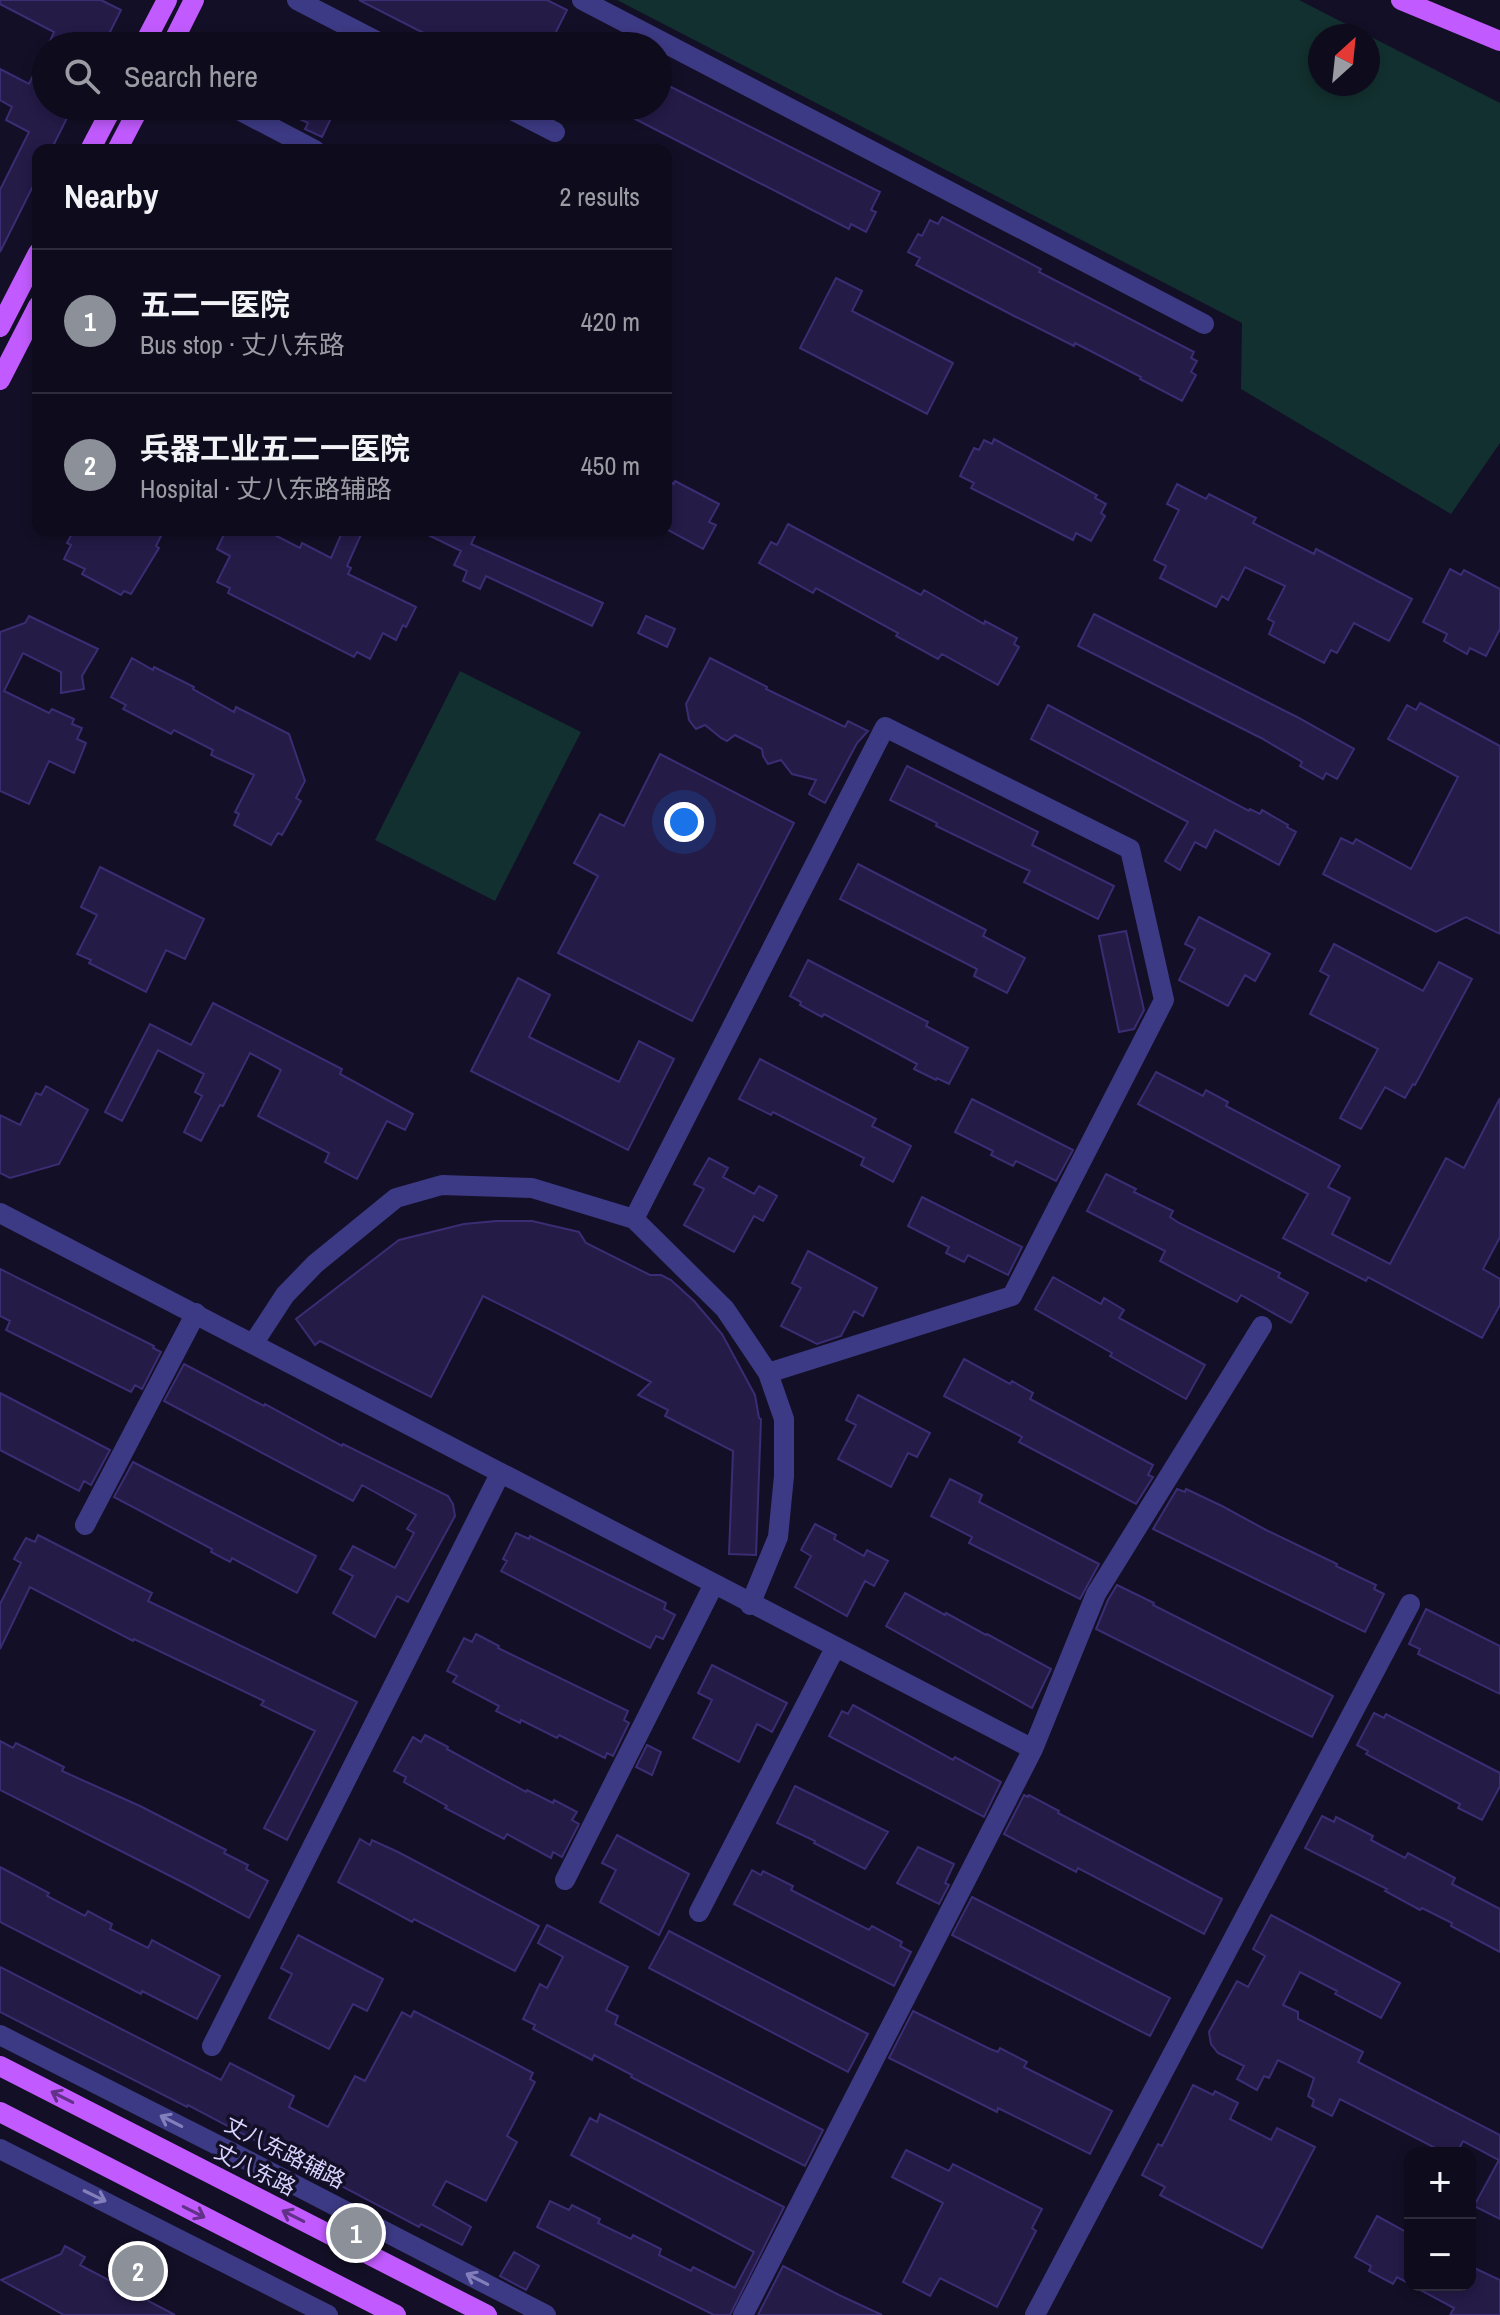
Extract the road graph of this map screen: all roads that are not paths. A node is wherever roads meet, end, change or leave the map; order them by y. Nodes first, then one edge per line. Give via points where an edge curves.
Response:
1 (167, 0) edge
2 (194, 0) edge
3 (297, 0) edge
4 (582, 0) edge
5 (1401, 0) edge
6 (1433, 0) edge
7 (150, 32) edge
8 (178, 32) edge
9 (359, 32) edge
10 (643, 32) edge
11 (1500, 39) edge
12 (672, 47) edge
13 (106, 120) edge
14 (133, 120) edge
15 (258, 120) edge
16 (531, 120) edge
17 (555, 132) dead end
18 (93, 144) edge
19 (120, 144) edge
20 (304, 144) edge
21 (32, 264) edge
22 (32, 318) edge
23 (1, 321) edge
24 (1204, 324) dead end
25 (25, 331) junction
26 (0, 380) edge
27 (0, 1213) edge
28 (634, 1219) junction
29 (196, 1313) junction
30 (1262, 1326) dead end
31 (253, 1344) junction
32 (768, 1373) junction
33 (500, 1474) junction
34 (85, 1525) dead end
35 (714, 1584) junction
36 (1410, 1604) dead end
37 (750, 1605) junction
38 (835, 1648) junction
39 (1033, 1749) junction
40 (565, 1880) dead end
41 (699, 1912) dead end
42 (0, 2035) edge
43 (212, 2046) dead end
44 (0, 2066) edge
45 (0, 2112) edge
46 (0, 2149) edge
47 (382, 2312) edge
48 (328, 2315) edge
49 (487, 2315) edge
50 (546, 2315) edge
51 (743, 2315) edge
52 (1035, 2315) edge

1 - 7 main road
2 - 8 main road
3 - 9 street
4 - 10 street
5 - 11 main road
6 - 11 main road
12 - 24 street
13 - 18 main road
14 - 19 main road
15 - 20 street
16 - 17 street
21 - 23 main road
22 - 25 main road
23 - 25 street
25 - 26 main road
27 - 29 street
28 - 31 street via 532,1188 442,1185 396,1198 315,1264 285,1295
28 - 32 street via 725,1309
28 - 32 street via 885,727 1130,849 1164,1000 1012,1296
29 - 31 street
29 - 34 street
30 - 39 street via 1096,1594
31 - 33 street
32 - 37 street via 784,1419 784,1476 778,1537
33 - 35 street
33 - 43 street
35 - 37 street
35 - 40 street
36 - 52 street
37 - 38 street
38 - 39 street
38 - 41 street
39 - 51 street
50 -> 42 street, 丈八东路辅路
49 -> 44 main road, 丈八东路
45 -> 47 main road
46 -> 48 street

